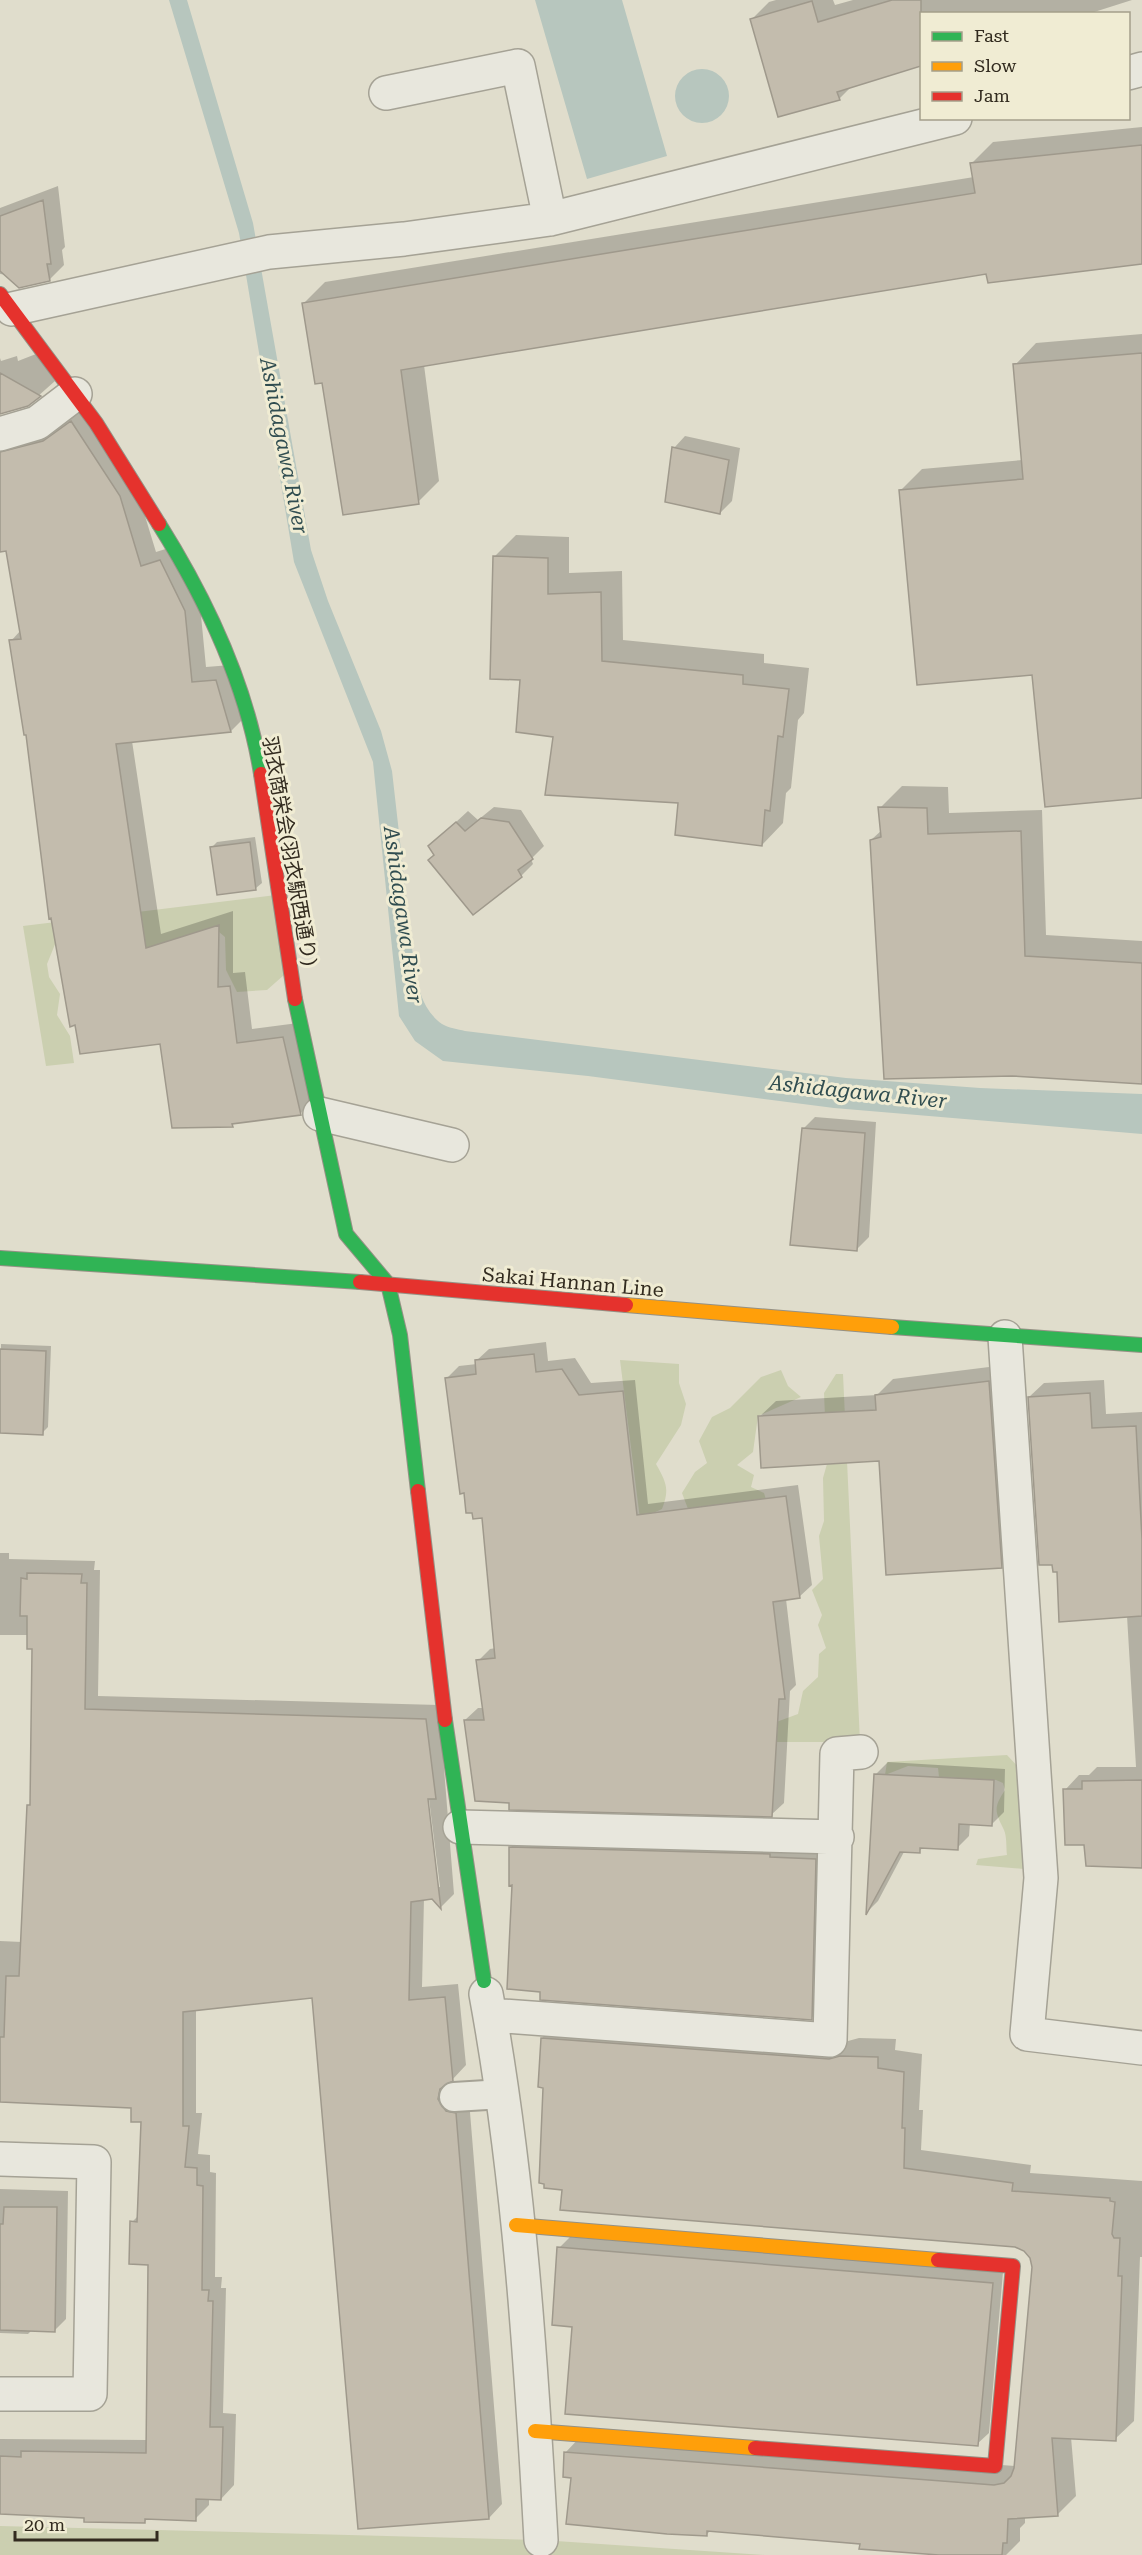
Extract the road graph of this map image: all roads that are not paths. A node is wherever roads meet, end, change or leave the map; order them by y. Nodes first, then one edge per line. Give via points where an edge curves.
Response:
1 (386, 93) dead end
2 (948, 120) edge
3 (550, 219) junction
4 (6, 301) edge
5 (75, 394) junction
6 (0, 434) edge
7 (320, 1114) junction
8 (452, 1145) dead end
9 (0, 1257) edge
10 (388, 1284) junction
11 (1005, 1336) junction
12 (1142, 1345) edge
13 (861, 1752) dead end
14 (460, 1827) junction
15 (837, 1837) junction
16 (484, 1981) joint
17 (490, 2015) junction
18 (1142, 2048) edge
19 (503, 2094) junction
20 (454, 2097) dead end
21 (0, 2159) edge
22 (516, 2225) junction
23 (0, 2394) edge
24 (535, 2432) junction
25 (541, 2547) edge

1 - 3 street via 518,66
2 - 3 street
3 - 4 street via 269,252
4 - 5 street, 羽衣商栄会(羽衣駅西通り)
5 - 6 street via 37,423
5 - 7 street, 羽衣商栄会(羽衣駅西通り) via 175,549 228,655 258,756 298,1022
7 - 8 street
7 - 10 street, 羽衣商栄会(羽衣駅西通り) via 346,1234
9 - 10 street, Sakai Hannan Line
10 - 11 street, Sakai Hannan Line
10 - 14 street via 400,1335 412,1459
11 - 12 street, Sakai Hannan Line
11 - 18 street via 1041,1878 1027,2034
13 - 15 street via 837,1754
14 - 15 street
14 - 16 street
15 - 17 street via 830,2040
16 - 17 street
17 - 19 street
19 - 20 lane
19 - 22 street
21 - 23 street via 94,2162 90,2394
22 - 24 street
22 - 24 street via 1012,2265 995,2466
24 - 25 street

